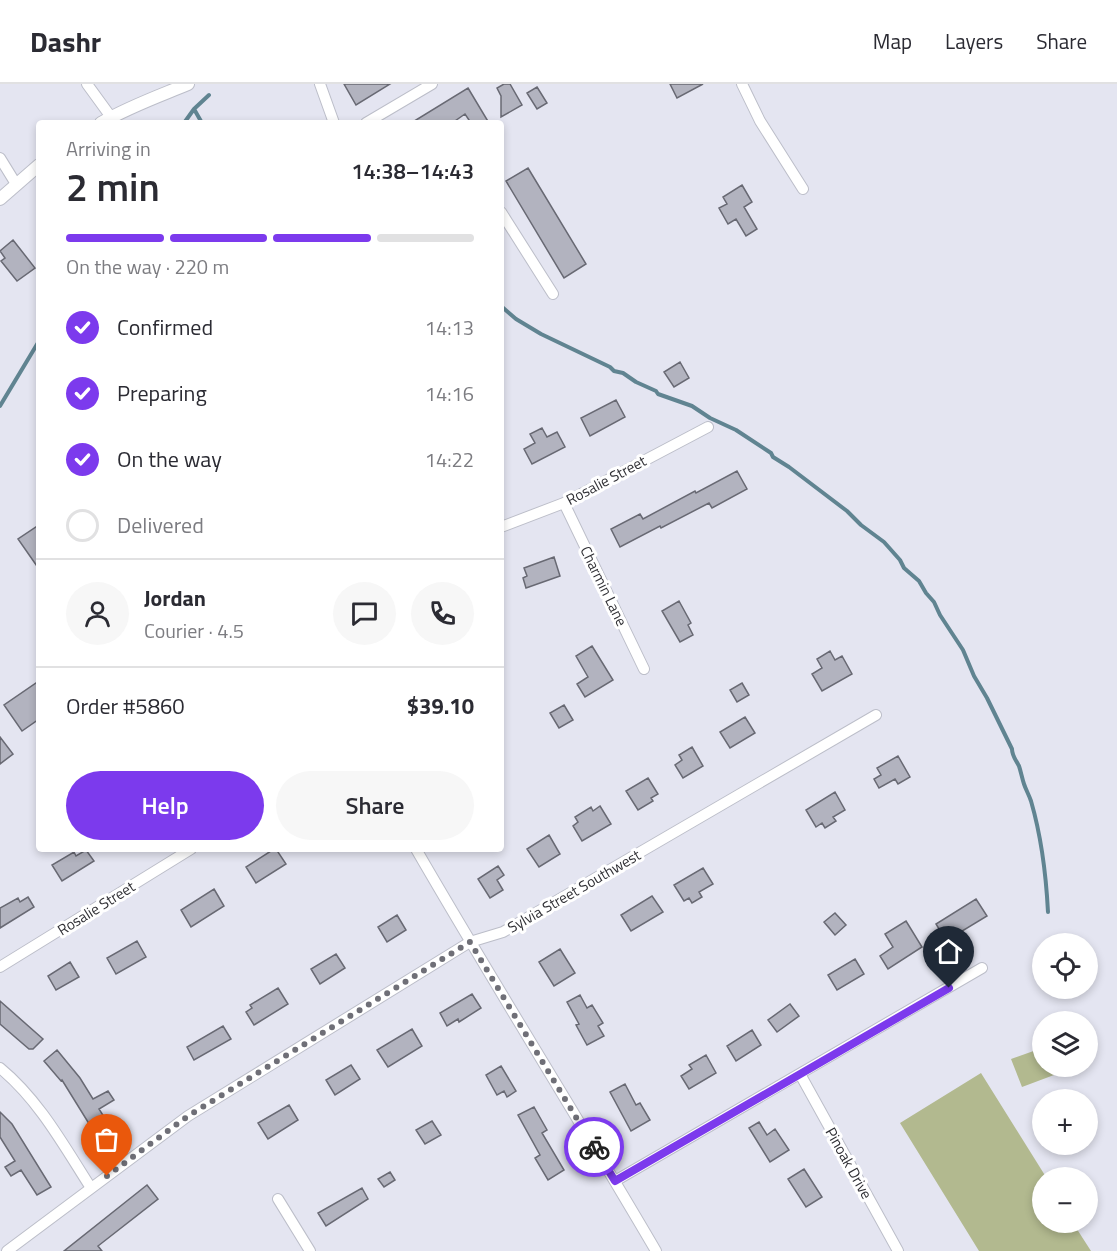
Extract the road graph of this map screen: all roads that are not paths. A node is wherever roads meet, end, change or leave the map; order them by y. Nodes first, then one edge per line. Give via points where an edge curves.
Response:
1 (87, 84) edge
2 (188, 84) edge
3 (320, 84) edge
4 (432, 84) edge
5 (742, 84) edge
6 (106, 120) edge
7 (333, 120) edge
8 (371, 120) edge
9 (0, 158) edge
10 (36, 168) edge
11 (15, 184) junction
12 (804, 189) dead end
13 (0, 199) edge
14 (504, 217) edge
15 (553, 294) dead end
16 (708, 427) dead end
17 (564, 503) junction
18 (504, 526) edge
19 (644, 669) dead end
20 (876, 715) dead end
21 (186, 852) edge
22 (418, 852) edge
23 (470, 942) junction
24 (0, 968) edge
25 (982, 968) dead end
26 (0, 1068) edge
27 (800, 1074) junction
28 (615, 1181) junction
29 (91, 1188) junction
30 (278, 1199) dead end
31 (7, 1251) edge
32 (310, 1251) edge
33 (656, 1251) edge
34 (898, 1251) edge

1 - 6 street
2 - 6 street
3 - 7 street
4 - 8 street
5 - 12 street via 760,121
9 - 11 street
10 - 11 street
11 - 13 street
14 - 15 street
16 - 17 street, Rosalie Street
17 - 18 street, Rosalie Street
17 - 19 street, Charmin Lane
20 - 23 street, Sylvia Street Southwest via 503,932
21 - 24 street, Rosalie Street
22 - 23 street
23 - 28 street
23 - 29 street, Sylvia Street Southwest via 188,1116
25 - 27 street
26 - 29 street via 47,1120
27 - 28 street
27 - 34 street, Pinoak Drive
28 - 33 street
29 - 31 street, Sylvia Street Southwest
30 - 32 street

